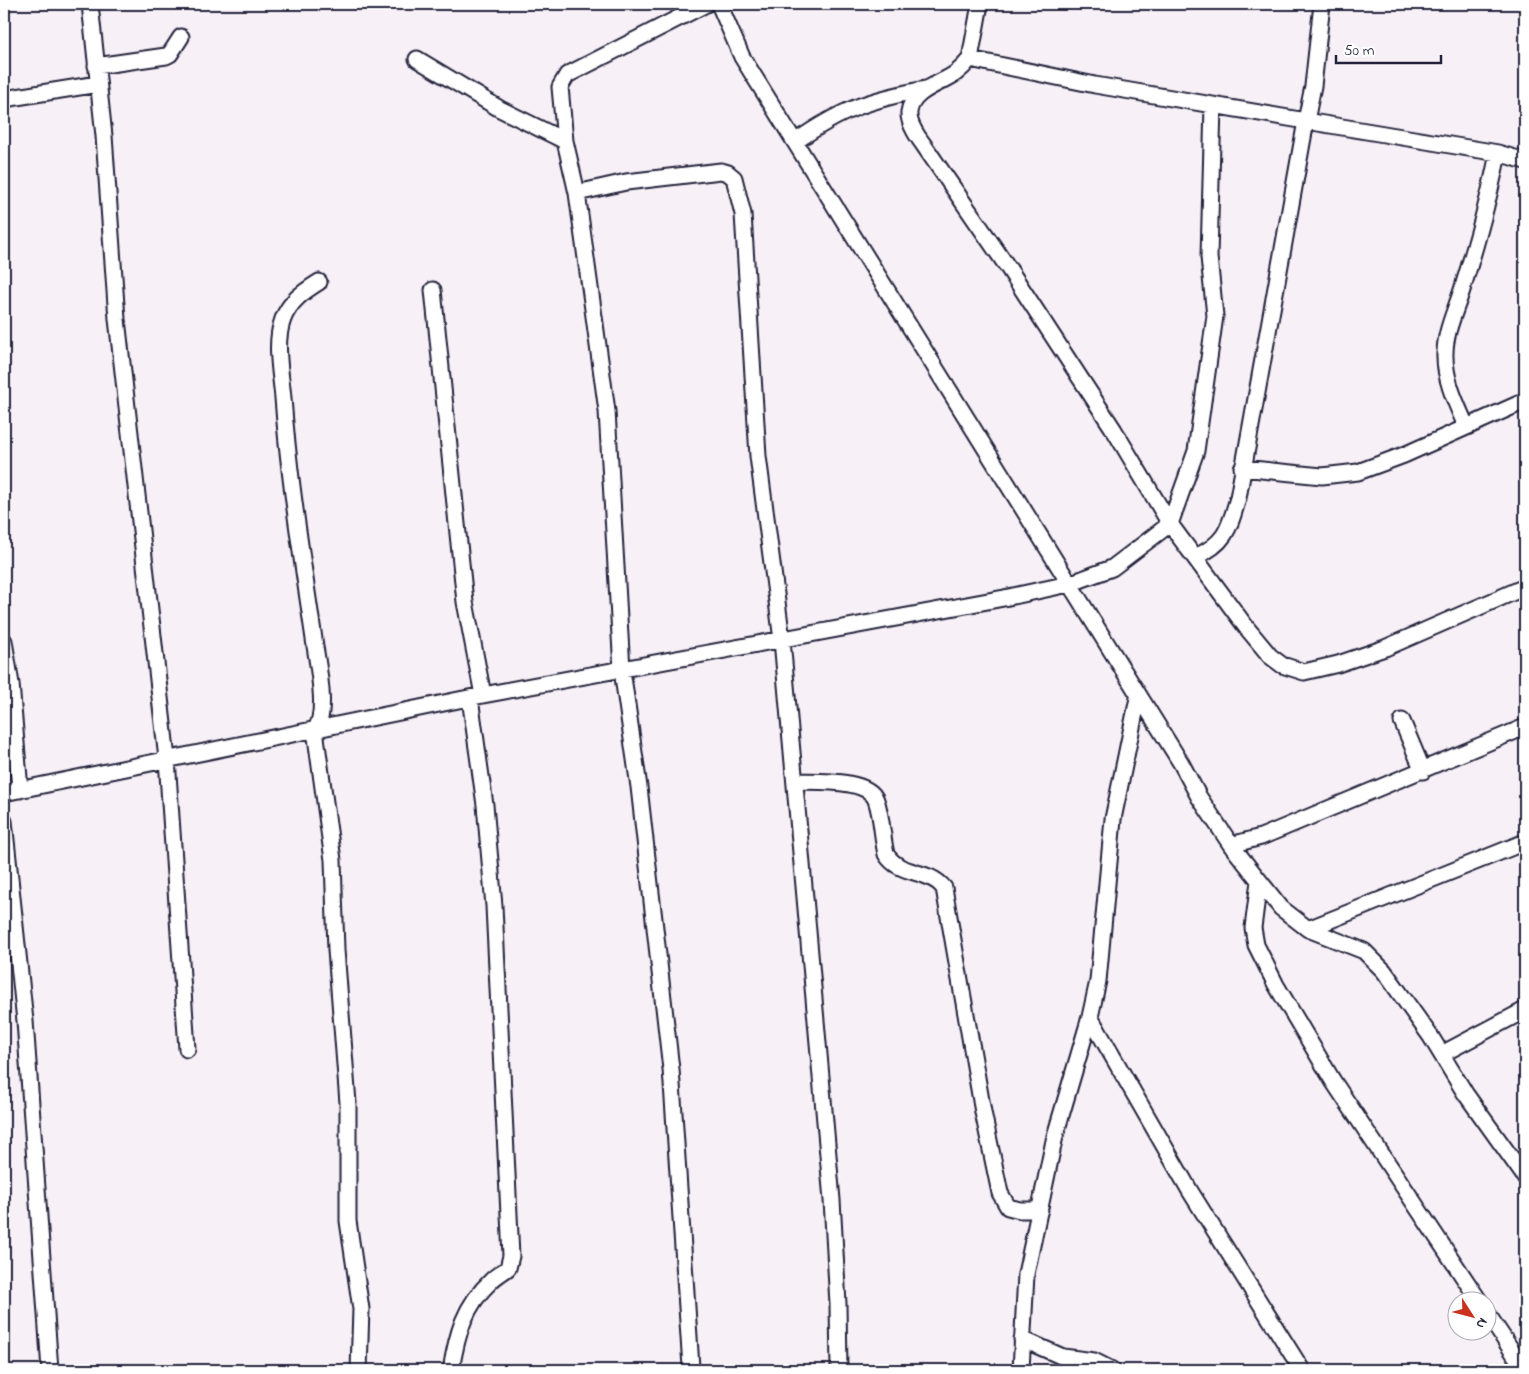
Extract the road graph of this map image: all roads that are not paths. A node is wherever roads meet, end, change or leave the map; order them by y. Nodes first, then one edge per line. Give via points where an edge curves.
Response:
1 (90, 4) edge
2 (706, 4) edge
3 (719, 4) edge
4 (980, 4) edge
5 (1322, 4) edge
6 (181, 37) dead end
7 (417, 59) dead end
8 (970, 60) junction
9 (96, 66) junction
10 (98, 84) junction
11 (926, 89) junction
12 (885, 97) junction
13 (4, 99) edge
14 (1214, 105) junction
15 (909, 112) junction
16 (1306, 121) junction
17 (565, 141) junction
18 (795, 142) junction
19 (1498, 153) junction
20 (1525, 162) edge
21 (577, 193) junction
22 (319, 282) dead end
23 (433, 290) dead end
24 (1525, 401) edge
25 (1466, 426) junction
26 (1242, 468) junction
27 (1170, 524) junction
28 (1195, 557) junction
29 (1069, 584) junction
30 (1525, 587) edge
31 (782, 640) junction
32 (4, 641) edge
33 (622, 670) junction
34 (476, 697) junction
35 (1138, 698) junction
36 (1402, 721) dead end
37 (1525, 727) edge
38 (315, 730) junction
39 (167, 759) junction
40 (1423, 771) junction
41 (796, 780) junction
42 (20, 790) junction
43 (4, 794) edge
44 (4, 821) edge
45 (1525, 842) edge
46 (1232, 845) junction
47 (1259, 881) junction
48 (1308, 929) junction
49 (1525, 1010) edge
50 (1090, 1018) junction
51 (187, 1049) dead end
52 (1442, 1054) junction
53 (1524, 1174) edge
54 (1040, 1210) junction
55 (1473, 1292) edge
56 (1496, 1327) edge
57 (1022, 1339) junction
58 (691, 1367) dead end
59 (50, 1370) edge
60 (360, 1370) edge
61 (451, 1370) edge
62 (839, 1370) edge
63 (1021, 1370) edge
64 (1112, 1370) edge
65 (1302, 1370) edge
66 (1525, 1370) edge

1 - 9 street
2 - 17 street via 568,75 560,87
3 - 18 street via 742,57
4 - 8 street
5 - 16 street
6 - 9 street via 170,54 161,58
7 - 17 street via 500,109
8 - 11 street via 957,72
8 - 14 street
9 - 10 street
10 - 13 street
10 - 39 street via 117,319
11 - 12 street
11 - 15 street
12 - 15 street
12 - 18 street via 826,121
14 - 16 street
14 - 27 street via 1209,257 1215,316 1196,450
15 - 27 street via 923,144 1114,430
16 - 19 street
16 - 26 street
17 - 21 street
18 - 29 street
19 - 20 street
19 - 25 street via 1478,240 1444,356 1454,400
21 - 31 street via 626,182 720,171 734,178 743,214 758,456
21 - 33 street via 607,411
22 - 38 street via 300,294 288,308 282,321 280,358 288,469 318,664 321,719
23 - 34 street
24 - 25 street
25 - 26 street via 1404,455 1339,476
26 - 28 street via 1238,498 1226,534 1212,549
27 - 28 street
27 - 29 street via 1112,568
28 - 30 street via 1270,656 1292,670 1304,672 1385,648
29 - 31 street
29 - 35 street
31 - 33 street
31 - 41 street
32 - 42 street
33 - 34 street
33 - 58 street via 642,806 671,1070
34 - 38 street
34 - 61 street via 494,906 511,1256 508,1268 476,1296 466,1312 456,1337
35 - 46 street
35 - 50 street via 1113,819 1102,950
36 - 40 street
37 - 40 street
38 - 39 street
38 - 60 street via 333,860 336,950 348,1103 348,1221 360,1294
39 - 42 street
39 - 51 street
40 - 46 street via 1261,837
41 - 54 street via 861,785 871,791 876,800 886,854 891,862 908,871 930,875 944,888 982,1112 1000,1193 1004,1204 1012,1209
41 - 62 street via 832,1200
42 - 43 street
44 - 59 street via 25,1021
45 - 48 street
46 - 47 street
47 - 48 street via 1281,908
47 - 55 street via 1252,928 1256,945 1276,985 1333,1081
48 - 52 street via 1358,948 1373,959
49 - 52 street
50 - 54 street via 1055,1136
50 - 65 street via 1190,1191
52 - 53 street via 1465,1093
54 - 57 street via 1026,1274
56 - 66 street
57 - 63 street
57 - 64 street via 1063,1357 1094,1361

